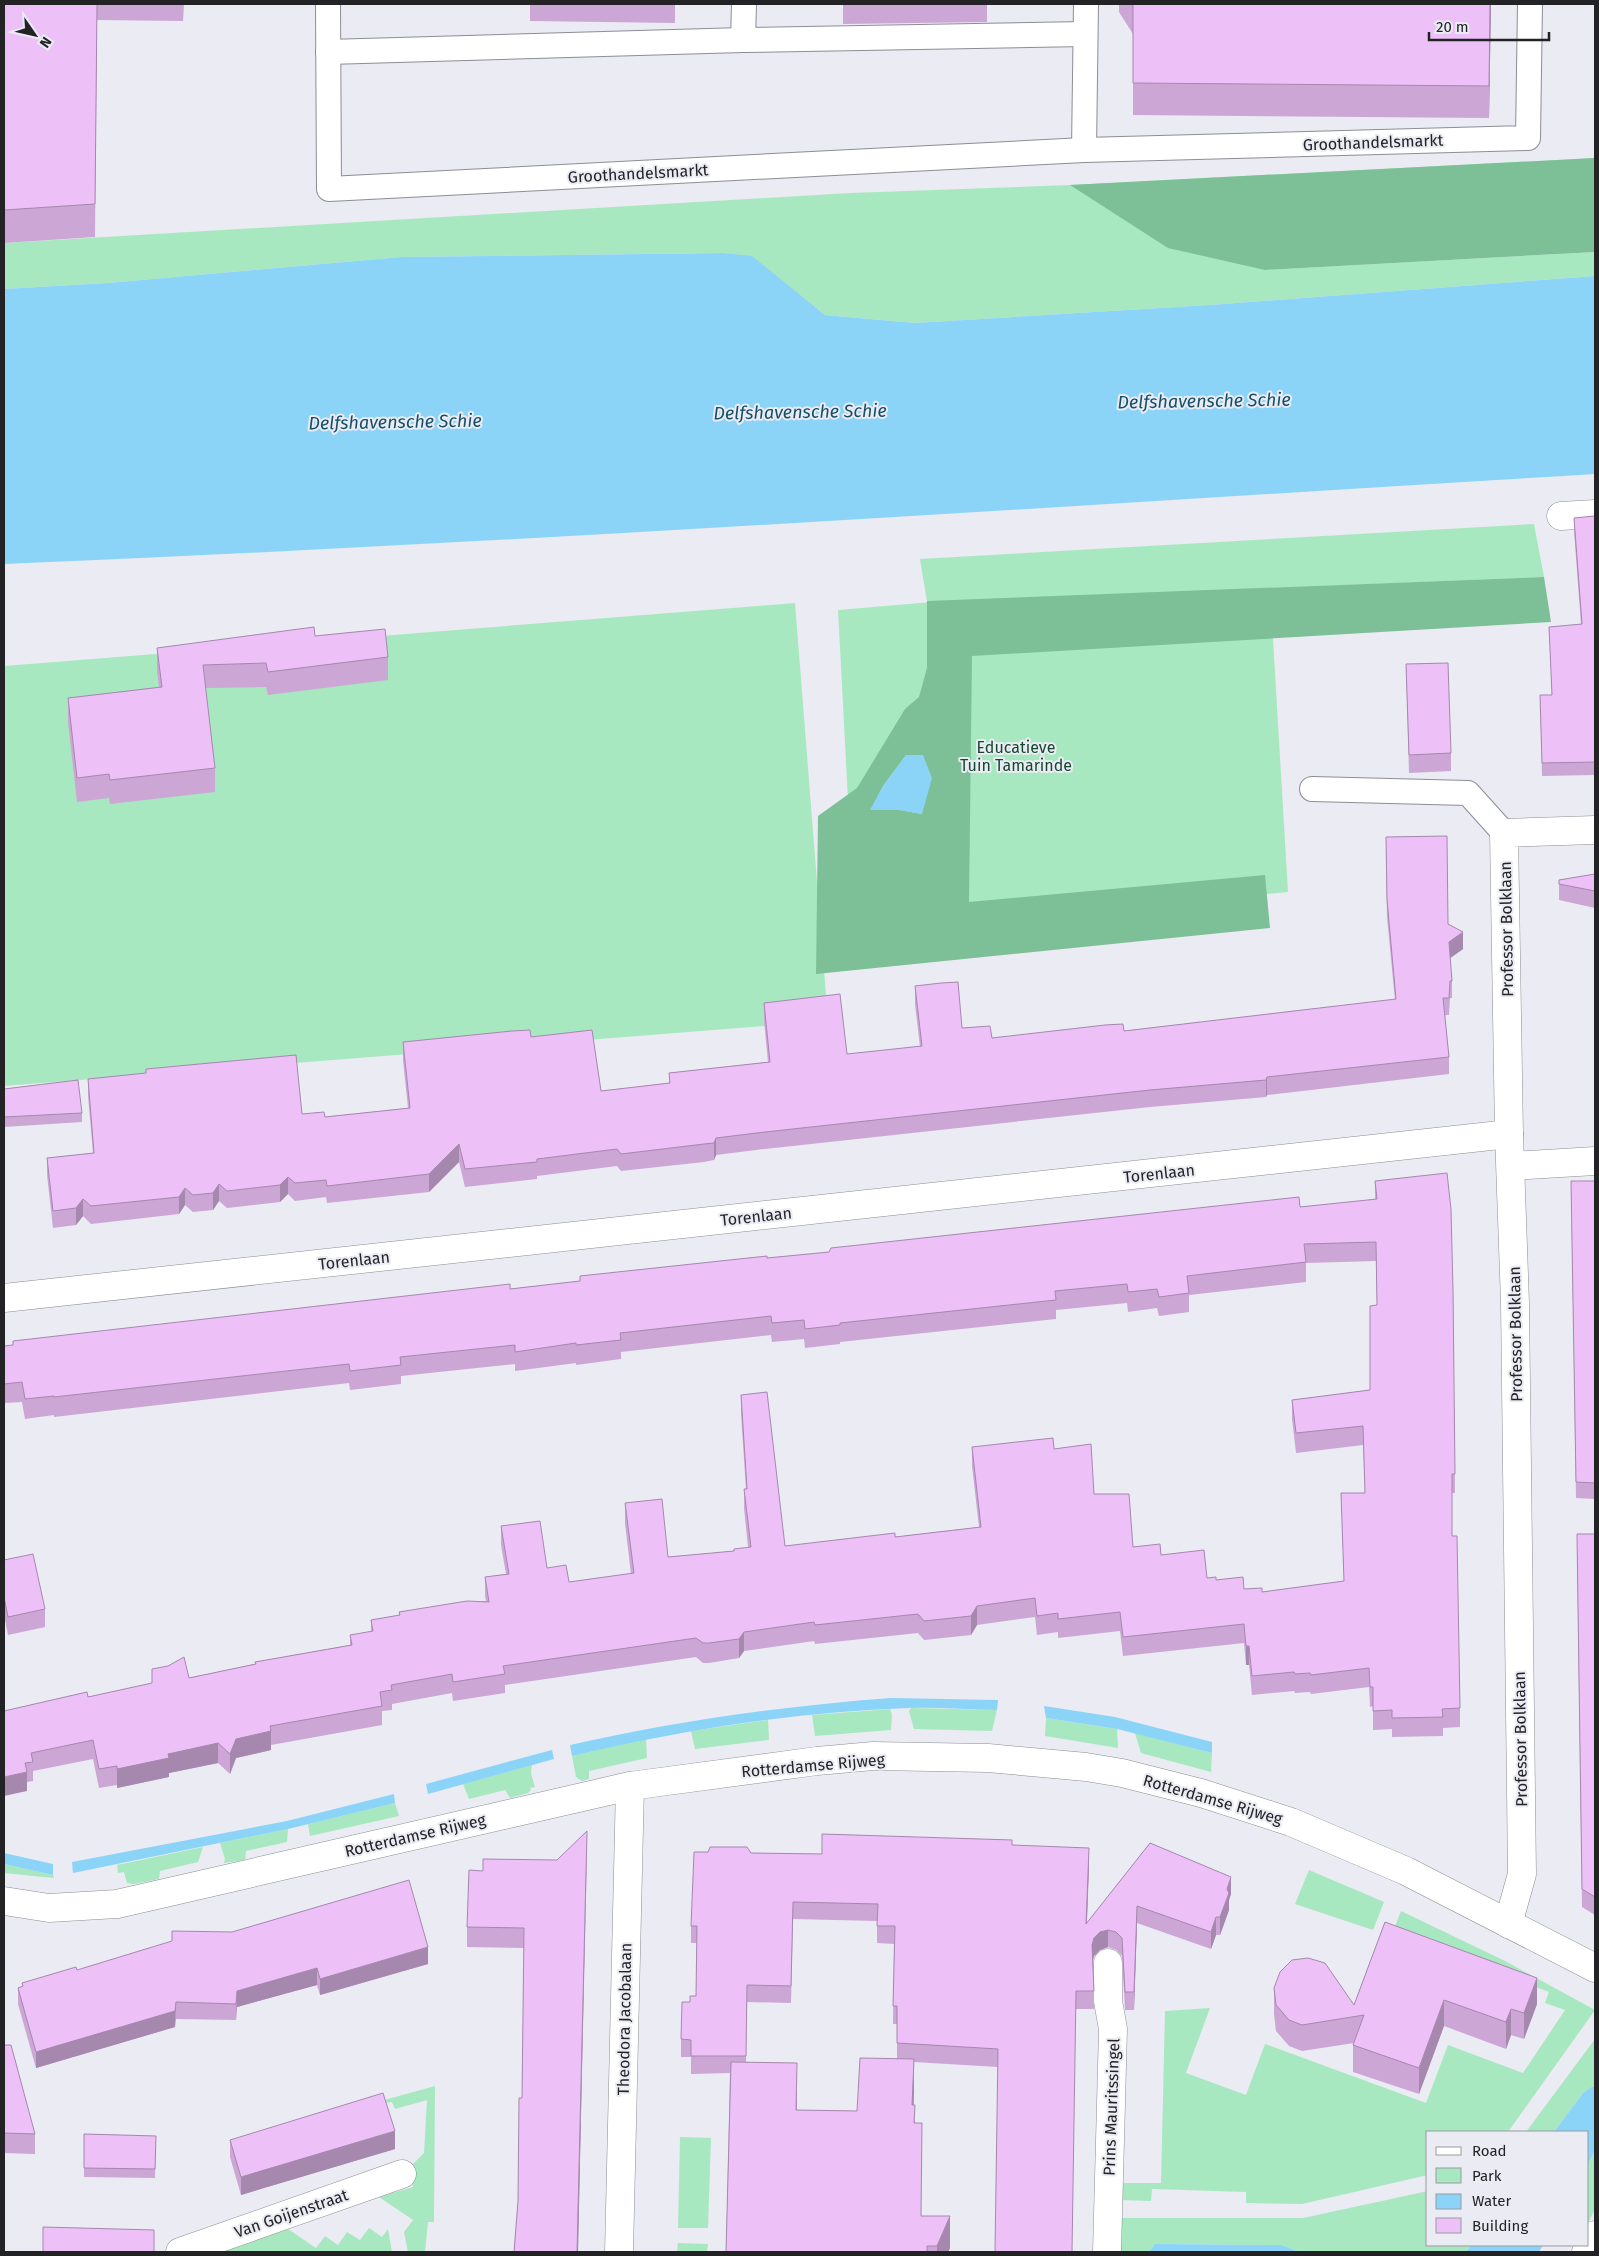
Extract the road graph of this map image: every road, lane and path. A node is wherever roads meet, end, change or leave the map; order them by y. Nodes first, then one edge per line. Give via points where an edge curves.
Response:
1 (328, 4) edge
2 (744, 4) edge
3 (1086, 4) edge
4 (1530, 4) edge
5 (1084, 34) junction
6 (743, 40) junction
7 (328, 52) junction
8 (1084, 150) junction
9 (1595, 514) edge
10 (1561, 516) dead end
11 (1312, 789) dead end
12 (1595, 830) edge
13 (1504, 833) junction
14 (1509, 1134) junction
15 (1595, 1161) edge
16 (1511, 1166) junction
17 (4, 1298) edge
18 (630, 1786) junction
19 (4, 1901) edge
20 (1508, 1924) junction
21 (1108, 1963) dead end
22 (1595, 1968) edge
23 (402, 2174) dead end
24 (1595, 2235) edge
25 (180, 2252) edge
26 (619, 2252) edge
27 (1107, 2252) edge
28 (1586, 2252) edge

1 - 7 lane, Groothandelsmarkt
2 - 6 lane
3 - 5 lane
4 - 8 lane, Groothandelsmarkt via 1528,138
5 - 6 lane
5 - 8 lane
6 - 7 lane
7 - 8 lane, Groothandelsmarkt via 329,189
9 - 10 street
11 - 13 lane via 1468,792
12 - 13 street
13 - 14 street, Professor Bolklaan
14 - 16 street, Professor Bolklaan
14 - 17 street, Torenlaan
15 - 16 street
16 - 20 street, Professor Bolklaan via 1522,1874
18 - 19 street, Rotterdamse Rijweg via 118,1904 50,1908
18 - 20 street, Rotterdamse Rijweg via 873,1756 988,1758 1086,1767 1201,1793 1291,1822 1406,1871
18 - 26 street, Theodora Jacobalaan
20 - 22 street, Rotterdamse Rijweg
21 - 27 street, Prins Mauritssingel via 1108,2001 1113,2029
23 - 25 street, Van Goijenstraat
24 - 28 street

